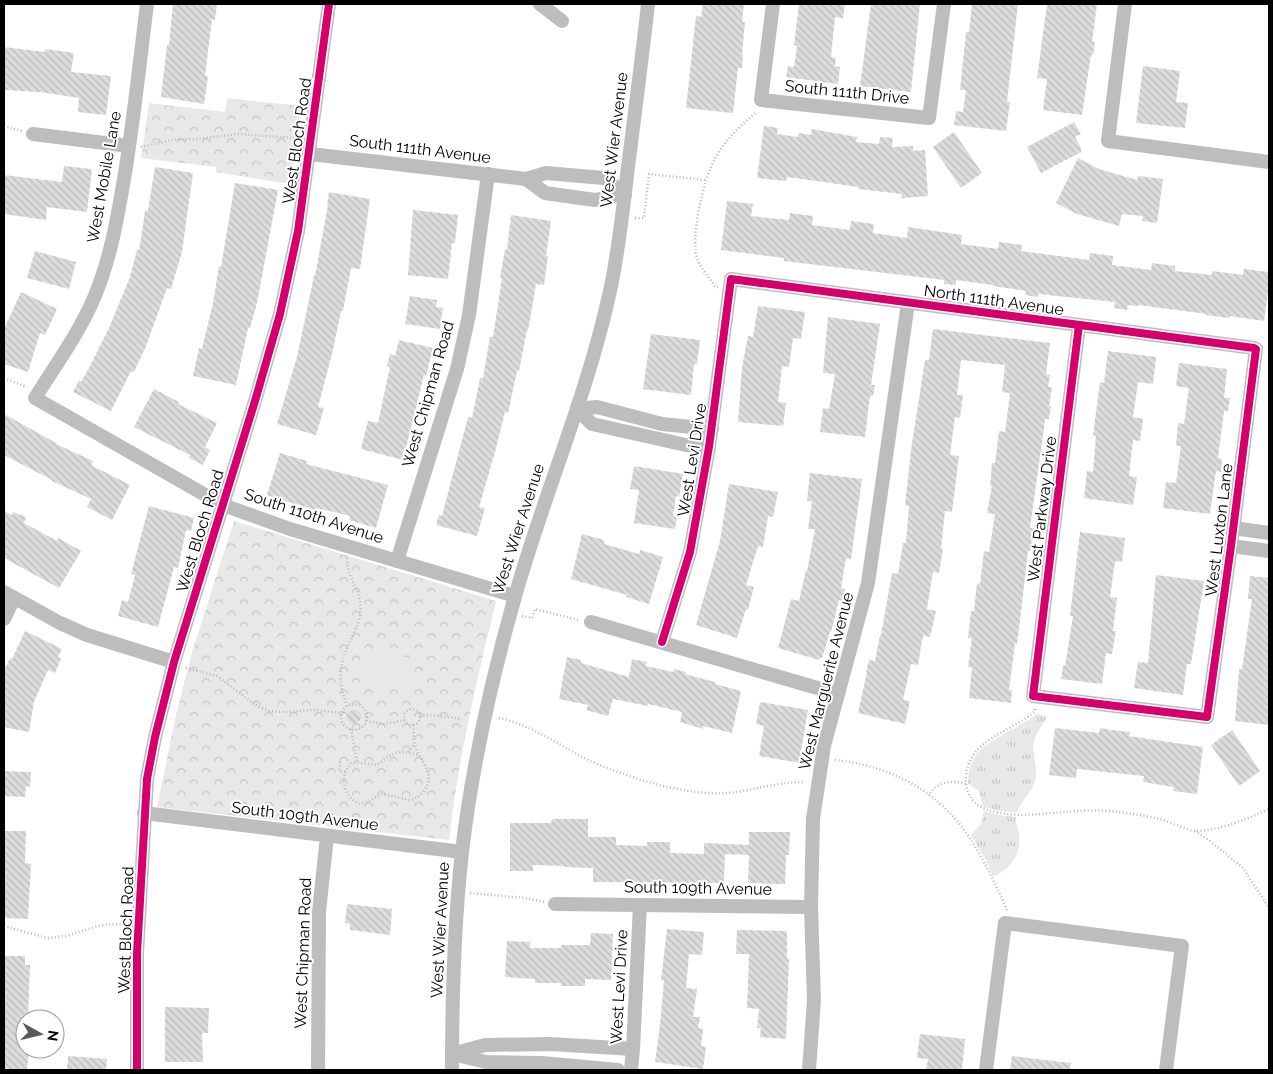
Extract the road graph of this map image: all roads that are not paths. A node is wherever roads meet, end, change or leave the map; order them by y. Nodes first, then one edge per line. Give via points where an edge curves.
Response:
1 (146, 4) edge
2 (329, 4) edge
3 (540, 4) edge
4 (648, 4) edge
5 (773, 4) edge
6 (944, 4) edge
7 (1125, 4) edge
8 (562, 21) dead end
9 (33, 134) road end
10 (134, 146) junction
11 (310, 154) junction
12 (1269, 162) edge
13 (488, 174) junction
14 (526, 179) junction
15 (625, 194) junction
16 (731, 285) joint
17 (908, 302) junction
18 (1078, 325) junction
19 (1254, 348) joint
20 (35, 398) joint
21 (576, 409) junction
22 (712, 429) junction
23 (709, 447) junction
24 (223, 505) junction
25 (1233, 528) junction
26 (1269, 533) edge
27 (1231, 546) junction
28 (1269, 551) edge
29 (397, 561) junction
30 (9, 595) edge
31 (515, 596) junction
32 (4, 619) edge
33 (591, 622) road end
34 (662, 642) junction
35 (174, 662) junction
36 (838, 694) junction
37 (1207, 716) joint
38 (144, 813) junction
39 (326, 836) junction
40 (462, 852) junction
41 (555, 904) road end
42 (640, 905) junction
43 (811, 907) junction
44 (633, 1049) junction
45 (452, 1054) junction
46 (137, 1070) edge
47 (318, 1070) edge
48 (452, 1070) edge
49 (618, 1070) edge
50 (631, 1070) edge
51 (809, 1070) edge
52 (986, 1070) edge
53 (1166, 1070) edge

1 - 10 street, West Mobile Lane
2 - 11 street, West Bloch Road
3 - 8 street
4 - 15 street, West Wier Avenue
5 - 6 street, South 111th Drive via 761,100 929,118
7 - 12 street via 1108,141
9 - 10 street
10 - 20 street, West Mobile Lane via 95,297
11 - 13 street, South 111th Avenue
11 - 24 street, West Bloch Road via 280,314
13 - 14 street, South 111th Avenue
13 - 29 street, West Chipman Road via 470,306 457,369
14 - 15 street, South 111th Avenue via 545,193 595,200
14 - 15 street, South 111th Avenue via 546,173 604,178
15 - 21 street, West Wier Avenue via 603,321
16 - 17 street, North 111th Avenue
16 - 22 street, West Levi Drive
17 - 18 street, North 111th Avenue
17 - 36 street, West Marguerite Avenue via 868,583
18 - 19 street, North 111th Avenue
18 - 37 street, West Parkway Drive via 1033,696
19 - 25 street, West Luxton Lane
20 - 24 street, South 110th Avenue
21 - 22 street via 597,407 662,424
21 - 23 street via 592,424
21 - 31 street, West Wier Avenue
22 - 23 street, West Levi Drive
23 - 34 street, West Levi Drive via 690,552
24 - 29 street, South 110th Avenue
24 - 35 street, West Bloch Road
25 - 26 street
25 - 27 street, West Luxton Lane
27 - 28 street
27 - 37 street, West Luxton Lane
29 - 31 street, South 110th Avenue
30 - 32 street
30 - 35 street via 86,635
31 - 40 street, West Wier Avenue via 485,715
33 - 34 street
34 - 36 street
35 - 38 street, West Bloch Road via 147,779
36 - 43 street, West Marguerite Avenue via 824,746 813,819
38 - 39 street, South 109th Avenue
38 - 46 street, West Bloch Road via 138,926
39 - 40 street, South 109th Avenue
39 - 47 street, West Chipman Road via 319,912
40 - 45 street, West Wier Avenue
41 - 42 street, South 109th Avenue
42 - 43 street, South 109th Avenue
42 - 44 street, West Levi Drive
43 - 51 street, West Marguerite Avenue via 814,1000
44 - 45 street via 550,1044 485,1045
44 - 50 street, West Levi Drive
45 - 48 street, West Wier Avenue
45 - 49 street via 486,1062
52 - 53 street via 1005,922 1182,946

